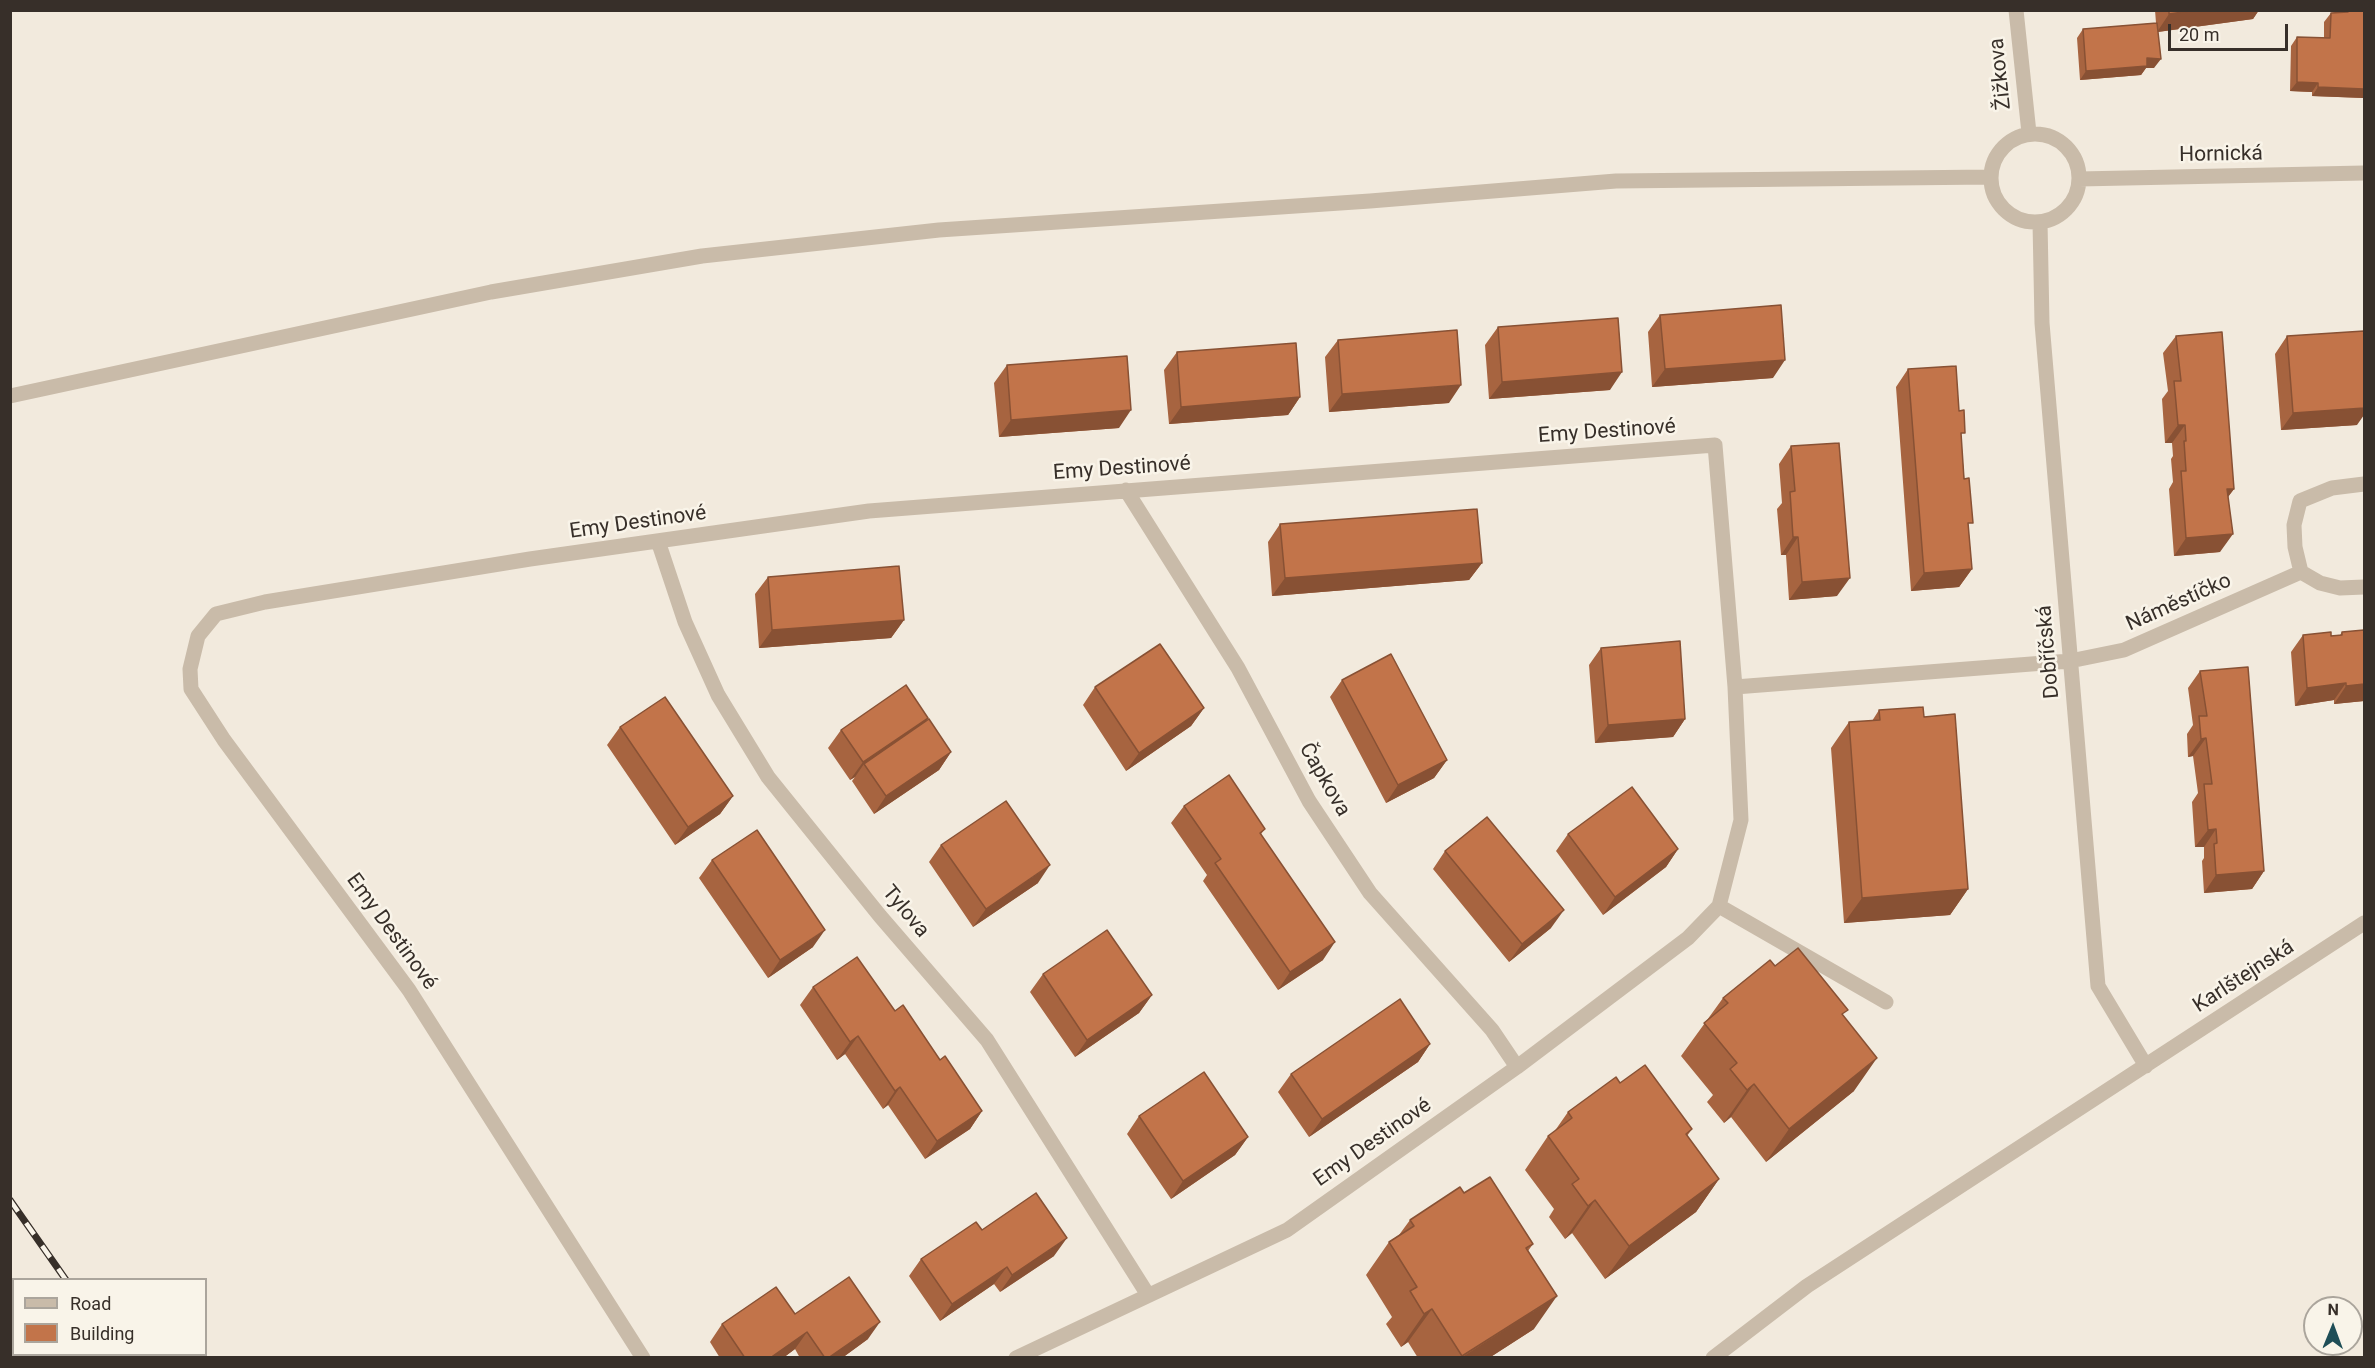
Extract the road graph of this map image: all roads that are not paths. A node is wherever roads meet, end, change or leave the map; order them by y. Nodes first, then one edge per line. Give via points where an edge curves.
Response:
1 (2016, 10) edge
2 (2029, 133) junction
3 (2364, 173) edge
4 (1990, 177) junction
5 (2079, 179) junction
6 (2040, 222) junction
7 (10, 396) edge
8 (2364, 484) edge
9 (1126, 490) junction
10 (658, 541) junction
11 (2301, 572) junction
12 (2364, 586) edge
13 (2070, 661) junction
14 (1735, 687) junction
15 (1719, 906) junction
16 (2364, 923) edge
17 (1886, 1002) dead end
18 (2146, 1065) junction
19 (1517, 1067) junction
20 (1148, 1295) junction
21 (643, 1358) edge
22 (1016, 1358) edge
23 (1713, 1358) edge

1 - 2 street, Žižkova
2 - 4 street via 2001,148
2 - 5 street via 2058,140 2073,157
3 - 5 street, Hornická
4 - 6 street via 1992,192 2011,215 2025,222
4 - 7 street via 1616,180 915,232 702,256 491,292
5 - 6 street via 2068,208
6 - 13 street, Dobříčská via 2042,323
8 - 11 street via 2332,488 2300,501 2294,525
9 - 10 street, Emy Destinové via 869,511
9 - 14 street, Emy Destinové via 1715,445
9 - 19 street, Čapkova via 1238,668 1309,801 1370,893 1492,1029
10 - 20 street, Tylova via 684,622 718,695 768,777 987,1040
10 - 21 street, Emy Destinové via 265,602 216,614 198,636 190,669 191,689 224,740 410,990
11 - 12 street via 2340,588
11 - 13 street, Náměstíčko via 2124,650
13 - 14 street
13 - 18 street, Dobříčská via 2098,986
14 - 15 street, Emy Destinové via 1741,820
15 - 17 street
15 - 19 street, Emy Destinové via 1688,938
16 - 18 street, Karlštejnská
18 - 23 street, Karlštejnská via 1807,1286
19 - 20 street, Emy Destinové via 1287,1230
20 - 22 street, Emy Destinové

